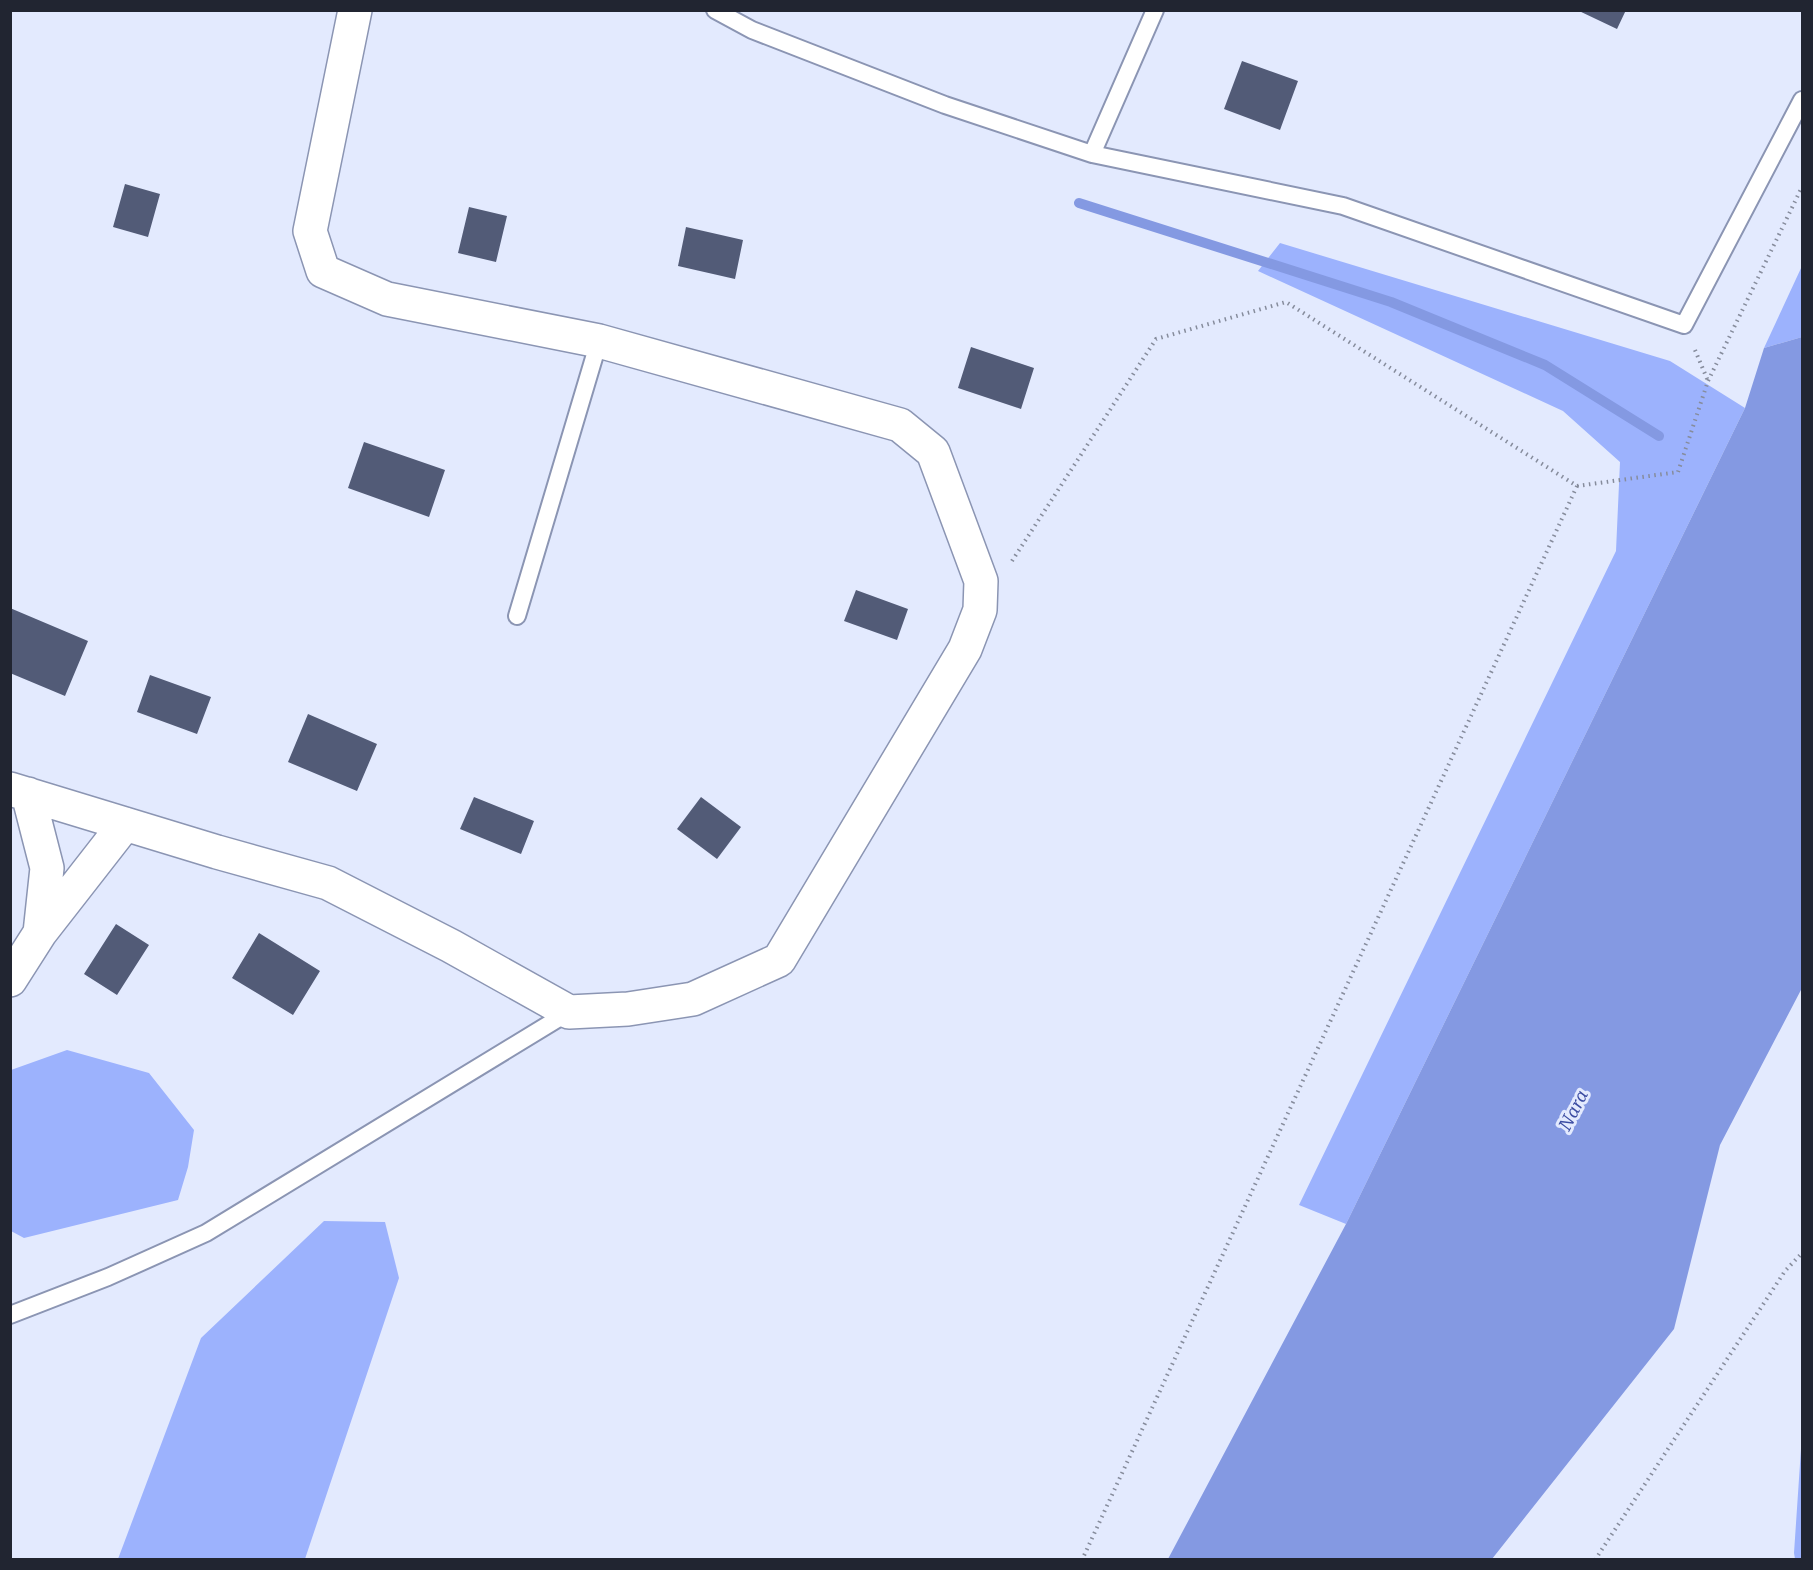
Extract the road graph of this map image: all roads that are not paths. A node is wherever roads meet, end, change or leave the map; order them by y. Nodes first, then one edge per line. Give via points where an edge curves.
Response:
1 (355, 10) edge
2 (715, 10) edge
3 (1155, 10) edge
4 (1803, 100) edge
5 (1092, 154) junction
6 (599, 341) junction
7 (517, 616) dead end
8 (19, 791) edge
9 (125, 824) junction
10 (40, 933) junction
11 (10, 980) edge
12 (569, 1011) junction
13 (10, 1315) edge

1 - 6 street via 310,231 323,271 387,299
2 - 5 lane via 752,30 945,105
3 - 5 lane
4 - 5 lane via 1684,325 1343,206
6 - 7 lane
6 - 12 street via 900,425 933,452 981,581 980,610 965,649 779,960 693,999 628,1009
8 - 9 street
8 - 10 street via 47,868
9 - 10 street
9 - 12 street via 328,883
10 - 11 street
12 - 13 lane via 206,1233

